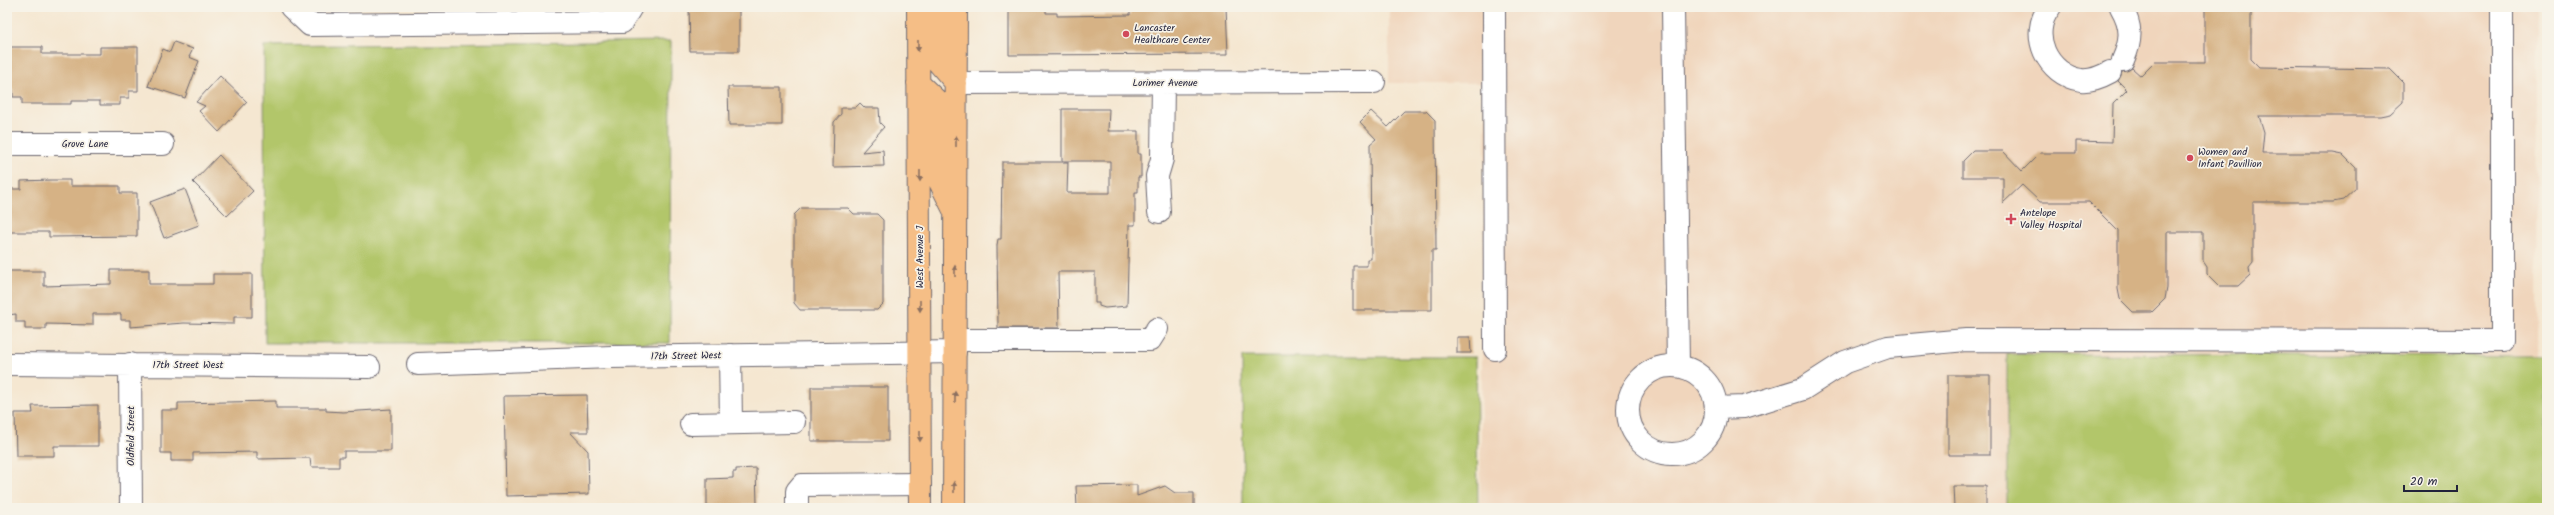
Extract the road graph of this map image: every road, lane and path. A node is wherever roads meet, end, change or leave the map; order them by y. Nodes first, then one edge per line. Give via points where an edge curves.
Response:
1 (291, 7) edge
2 (631, 7) edge
3 (918, 7) edge
4 (939, 7) edge
5 (956, 7) edge
6 (1494, 7) edge
7 (1673, 7) edge
8 (2050, 7) edge
9 (2121, 7) edge
10 (2502, 7) edge
11 (1374, 82) dead end
12 (918, 83) junction
13 (956, 83) junction
14 (1163, 83) junction
15 (7, 144) edge
16 (163, 144) dead end
17 (956, 212) junction
18 (1159, 212) dead end
19 (1157, 329) dead end
20 (955, 346) junction
21 (1495, 349) dead end
22 (920, 353) junction
23 (730, 355) junction
24 (7, 364) edge
25 (130, 364) junction
26 (418, 364) dead end
27 (1678, 366) junction
28 (369, 367) dead end
29 (1716, 408) junction
30 (794, 422) dead end
31 (731, 423) junction
32 (691, 424) dead end
33 (920, 484) junction
34 (798, 506) dead end
35 (131, 508) edge
36 (920, 508) edge
37 (954, 508) edge

1 - 2 street via 310,25 317,25 622,22
3 -> 12 main road, West Avenue J
4 - 13 main road via 938,62
5 - 13 main road
6 - 21 street
7 - 27 street
8 - 9 street via 2041,26 2041,42 2045,56 2054,68 2067,76 2082,80 2097,79 2117,66 2129,47 2128,18
10 - 29 street via 2502,341 1966,340 1888,347 1845,362 1803,389 1744,407
11 - 14 street, Lorimer Avenue
12 - 17 main road via 940,104 940,182
12 -> 22 main road, West Avenue J
13 - 14 street, Lorimer Avenue
17 -> 13 main road
14 - 18 street via 1162,159 1157,176
15 - 16 street, Grove Lane
20 -> 17 main road
19 - 20 street, 17th Street West via 1150,340
20 - 22 street, 17th Street West
37 -> 20 main road
22 - 23 street, 17th Street West
22 -> 33 main road, West Avenue J
23 - 26 street, 17th Street West
23 - 31 street
24 - 25 street, 17th Street West
25 - 28 street, 17th Street West
25 - 35 street, Oldfield Street
27 - 29 street via 1697,373 1704,380 1710,388
27 - 29 street via 1656,369 1646,374 1632,391 1628,413 1630,424 1641,442 1649,448 1670,455 1690,451 1710,433 1716,418
30 - 31 street
31 - 32 street
33 - 34 street via 802,485 798,491
33 - 36 main road, West Avenue J

